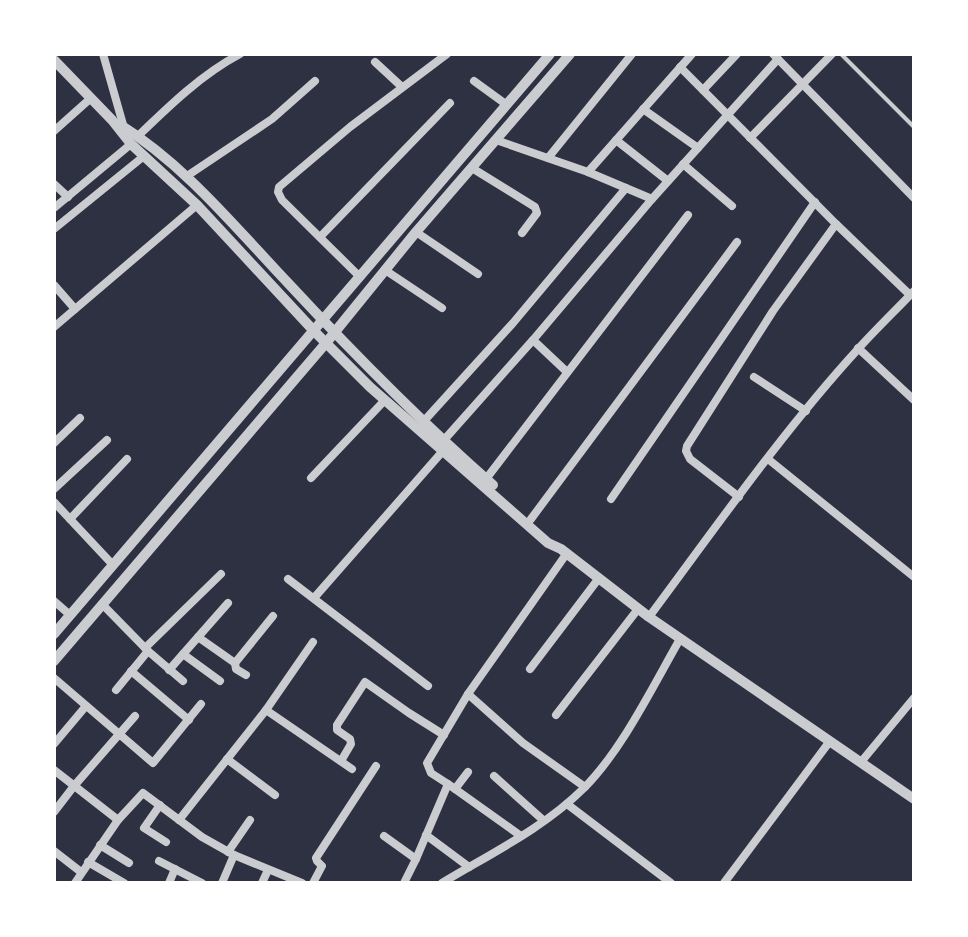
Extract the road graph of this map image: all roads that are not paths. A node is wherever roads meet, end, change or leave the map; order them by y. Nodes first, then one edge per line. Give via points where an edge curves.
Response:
1 (103, 54) edge
2 (240, 54) edge
3 (447, 54) edge
4 (550, 54) edge
5 (570, 54) edge
6 (632, 54) edge
7 (692, 54) edge
8 (737, 54) edge
9 (832, 54) edge
10 (841, 54) edge
11 (776, 57) edge
12 (54, 60) edge
13 (375, 62) dead end
14 (680, 67) junction
15 (315, 81) dead end
16 (474, 81) dead end
17 (802, 83) junction
18 (402, 87) junction
19 (703, 90) junction
20 (91, 98) junction
21 (450, 103) dead end
22 (507, 105) junction
23 (643, 109) junction
24 (728, 115) junction
25 (914, 127) edge
26 (123, 130) junction
27 (54, 131) edge
28 (750, 138) junction
29 (135, 140) junction
30 (496, 140) junction
31 (616, 140) junction
32 (698, 148) junction
33 (144, 156) junction
34 (548, 158) junction
35 (683, 164) junction
36 (472, 168) junction
37 (588, 172) junction
38 (187, 176) junction
39 (668, 181) junction
40 (54, 184) edge
41 (626, 188) junction
42 (68, 197) junction
43 (914, 198) edge
44 (652, 199) junction
45 (815, 202) junction
46 (197, 205) junction
47 (732, 206) dead end
48 (54, 208) edge
49 (688, 215) dead end
50 (836, 224) junction
51 (54, 229) edge
52 (416, 232) junction
53 (522, 233) dead end
54 (320, 237) junction
55 (737, 242) dead end
56 (387, 246) junction
57 (398, 254) junction
58 (385, 270) junction
59 (478, 274) dead end
60 (360, 277) junction
61 (54, 285) edge
62 (912, 293) edge
63 (442, 308) dead end
64 (75, 309) junction
65 (323, 320) junction
66 (54, 327) edge
67 (314, 331) junction
68 (335, 333) junction
69 (533, 340) junction
70 (326, 343) junction
71 (858, 348) junction
72 (567, 372) junction
73 (754, 377) dead end
74 (385, 400) junction
75 (914, 400) edge
76 (806, 411) junction
77 (80, 418) dead end
78 (424, 421) junction
79 (107, 440) dead end
80 (54, 443) edge
81 (443, 446) junction
82 (127, 459) dead end
83 (768, 459) junction
84 (311, 478) dead end
85 (486, 479) junction
86 (54, 489) edge
87 (739, 497) junction
88 (611, 499) dead end
89 (54, 502) edge
90 (70, 519) junction
91 (531, 519) junction
92 (564, 551) junction
93 (113, 565) junction
94 (221, 574) dead end
95 (914, 577) edge
96 (599, 578) junction
97 (288, 579) dead end
98 (314, 598) junction
99 (54, 601) edge
100 (228, 603) dead end
101 (102, 604) junction
102 (638, 609) junction
103 (70, 615) junction
104 (273, 616) dead end
105 (649, 617) junction
106 (54, 634) edge
107 (198, 637) junction
108 (680, 639) junction
109 (313, 642) dead end
110 (146, 649) junction
111 (183, 654) junction
112 (54, 661) edge
113 (235, 663) junction
114 (530, 669) dead end
115 (169, 670) junction
116 (131, 671) junction
117 (246, 675) dead end
118 (54, 678) edge
119 (183, 681) dead end
120 (220, 681) dead end
121 (428, 686) dead end
122 (116, 690) dead end
123 (468, 694) junction
124 (914, 698) edge
125 (201, 704) dead end
126 (86, 706) junction
127 (266, 710) junction
128 (556, 715) dead end
129 (135, 716) dead end
130 (189, 720) junction
131 (118, 735) junction
132 (444, 735) junction
133 (830, 741) junction
134 (54, 744) edge
135 (227, 759) junction
136 (341, 761) junction
137 (861, 762) junction
138 (376, 766) dead end
139 (352, 769) dead end
140 (54, 770) edge
141 (468, 772) dead end
142 (494, 776) dead end
143 (74, 786) junction
144 (451, 786) junction
145 (585, 787) junction
146 (275, 795) dead end
147 (914, 799) edge
148 (567, 804) junction
149 (160, 805) junction
150 (54, 812) edge
151 (118, 820) junction
152 (179, 820) junction
153 (250, 820) dead end
154 (543, 820) junction
155 (426, 835) junction
156 (384, 836) dead end
157 (521, 836) junction
158 (166, 842) dead end
159 (100, 845) junction
160 (54, 851) edge
161 (231, 854) junction
162 (416, 859) junction
163 (159, 861) dead end
164 (88, 862) junction
165 (129, 863) dead end
166 (469, 867) junction
167 (175, 869) junction
168 (268, 870) junction
169 (81, 872) junction
170 (75, 883) edge
171 (124, 883) edge
172 (169, 883) edge
173 (202, 883) edge
174 (222, 883) edge
175 (262, 883) edge
176 (302, 883) edge
177 (313, 883) edge
178 (404, 883) edge
179 (442, 883) edge
180 (671, 883) edge
181 (724, 883) edge

1 - 26 street
2 - 29 street via 171,104
3 - 18 street
4 - 22 street
5 - 30 street
6 - 34 street
7 - 14 street
8 - 19 street
9 - 17 street
10 - 25 lane
11 - 17 street
11 - 24 street
12 - 20 street
13 - 18 street
14 - 19 street
14 - 23 street
15 - 38 street via 272,119
16 - 22 street
17 - 28 street
17 - 43 street
18 - 54 street via 282,184 282,200
19 - 24 street
20 - 26 street
20 - 27 street
21 - 54 street
22 - 56 street
23 - 31 street
23 - 32 street
24 - 28 street
24 - 32 street
26 - 29 street
28 - 45 street
29 - 33 street
29 - 38 street
29 - 42 street
30 - 34 street
30 - 36 street
31 - 37 street
31 - 39 street
32 - 35 street
33 - 46 street
33 - 51 street
34 - 37 street
35 - 39 street
35 - 47 street
36 - 52 street
36 - 53 street via 535,207 537,213
37 - 41 street
38 - 65 street
39 - 44 street
40 - 42 street
41 - 44 street
41 - 78 street
42 - 48 street
44 - 69 street
45 - 50 street
45 - 88 street
46 - 64 street
46 - 67 street
49 - 72 street
50 - 62 street
50 - 87 street via 687,446 690,459
52 - 57 street
52 - 59 street
54 - 60 street
55 - 91 street
56 - 57 street
56 - 60 street
57 - 58 street
58 - 63 street
58 - 68 street
60 - 65 street
61 - 64 street
62 - 71 street
64 - 66 street
65 - 67 street
65 - 68 street
67 - 70 street
67 - 93 street
68 - 70 street
68 - 78 street
69 - 72 street
69 - 81 street
70 - 74 street
70 - 101 street
71 - 75 street
71 - 76 street
72 - 85 street
73 - 76 street
74 - 81 street
74 - 84 street
76 - 83 street
77 - 80 street
78 - 81 street
79 - 86 street
81 - 85 street
81 - 92 street via 548,543
81 - 98 street
82 - 90 street
83 - 87 street
83 - 95 street
85 - 91 street
87 - 105 street
89 - 90 street
90 - 93 street
91 - 92 street
92 - 96 street
92 - 123 street
93 - 103 street
94 - 110 street
96 - 102 street
96 - 114 street
97 - 98 street
98 - 121 street
99 - 103 street
100 - 107 street
101 - 110 street
101 - 112 street
102 - 105 street
102 - 128 street
103 - 106 street
104 - 113 street
105 - 108 street
107 - 111 street
107 - 113 street
108 - 133 street
108 - 145 street via 618,744
109 - 127 street
110 - 115 street
110 - 116 street
111 - 115 street
111 - 120 street
113 - 117 street
115 - 119 street
116 - 122 street
116 - 130 street
118 - 126 street
123 - 132 street
123 - 145 street via 523,743
124 - 137 street
125 - 130 street
126 - 131 street
126 - 134 street
127 - 135 street
127 - 136 street
129 - 131 street
130 - 131 street via 153,763
131 - 143 street
132 - 136 street via 367,682 337,725 351,742
132 - 144 street via 427,766
133 - 137 street
133 - 181 street
135 - 146 street
135 - 152 street
136 - 139 street
137 - 147 street
138 - 177 street via 316,858 322,866
140 - 143 street
141 - 144 street
142 - 154 street
143 - 150 street
143 - 151 street
144 - 155 street
144 - 157 street
145 - 148 street
148 - 154 street
148 - 180 street
149 - 151 street via 143,793
149 - 152 street
149 - 158 street via 144,828
151 - 159 street
152 - 161 street
153 - 161 street
154 - 157 street
155 - 162 street
155 - 166 street
156 - 162 street
157 - 166 street
159 - 164 street
159 - 165 street
160 - 169 street
161 - 168 street
161 - 174 street
162 - 178 street
163 - 167 street
164 - 169 street
164 - 171 street
166 - 179 street
167 - 172 street
167 - 173 street
168 - 175 street
168 - 176 street
169 - 170 street

